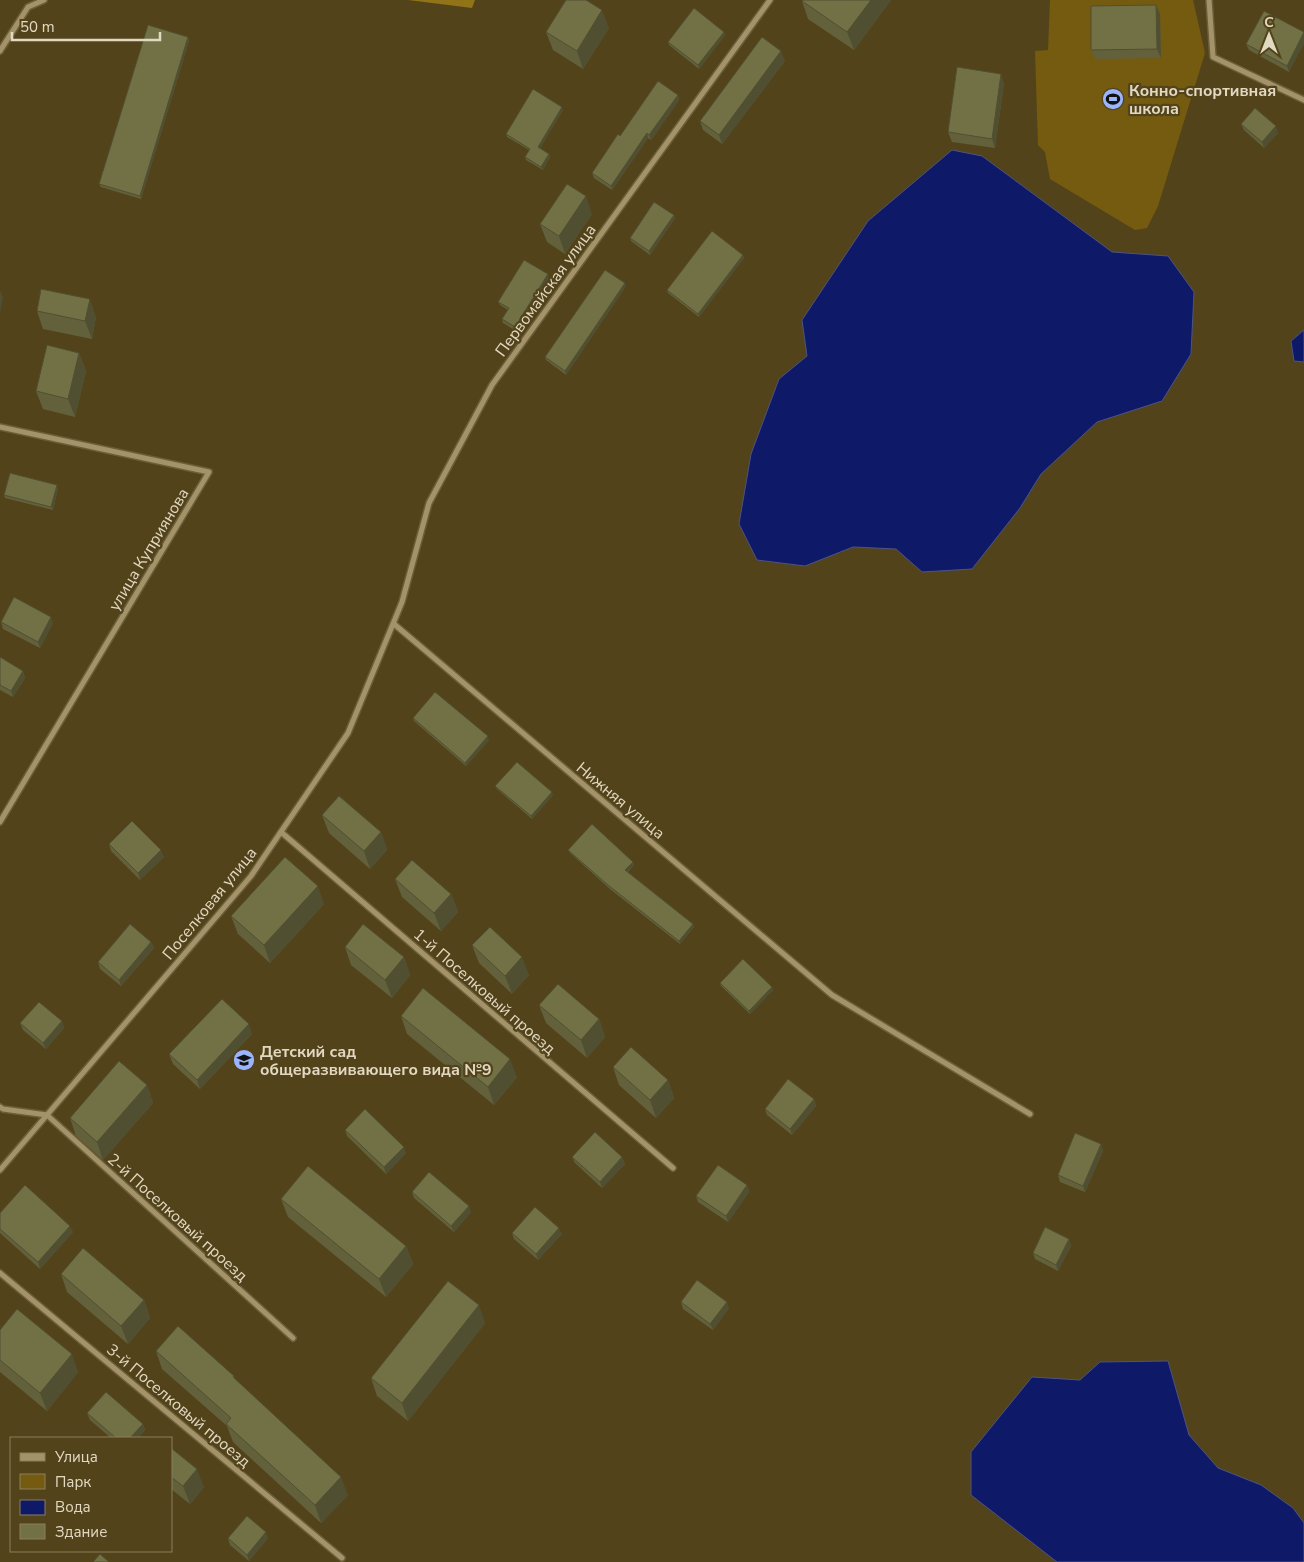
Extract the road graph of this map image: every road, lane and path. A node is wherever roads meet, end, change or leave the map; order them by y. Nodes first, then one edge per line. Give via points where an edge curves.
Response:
1 (44, 0) edge
2 (770, 0) edge
3 (1209, 0) edge
4 (0, 50) edge
5 (1304, 100) edge
6 (0, 427) edge
7 (394, 624) junction
8 (0, 822) edge
9 (281, 832) junction
10 (0, 1107) edge
11 (1030, 1114) dead end
12 (47, 1115) junction
13 (672, 1168) dead end
14 (0, 1170) edge
15 (0, 1272) edge
16 (293, 1338) dead end
17 (342, 1558) dead end

1 - 4 street via 28,7
2 - 7 street, Первомайская улица via 492,385 429,503
3 - 5 street via 1213,57
6 - 8 street, улица Куприянова via 209,472
7 - 9 street, Поселковая улица via 348,733
7 - 11 street, Нижняя улица via 832,995
9 - 12 street, Поселковая улица via 251,876
9 - 13 street, 1-й Поселковый проезд
10 - 12 street
12 - 14 street, Поселковая улица
12 - 16 street, 2-й Поселковый проезд
15 - 17 street, 3-й Поселковый проезд

